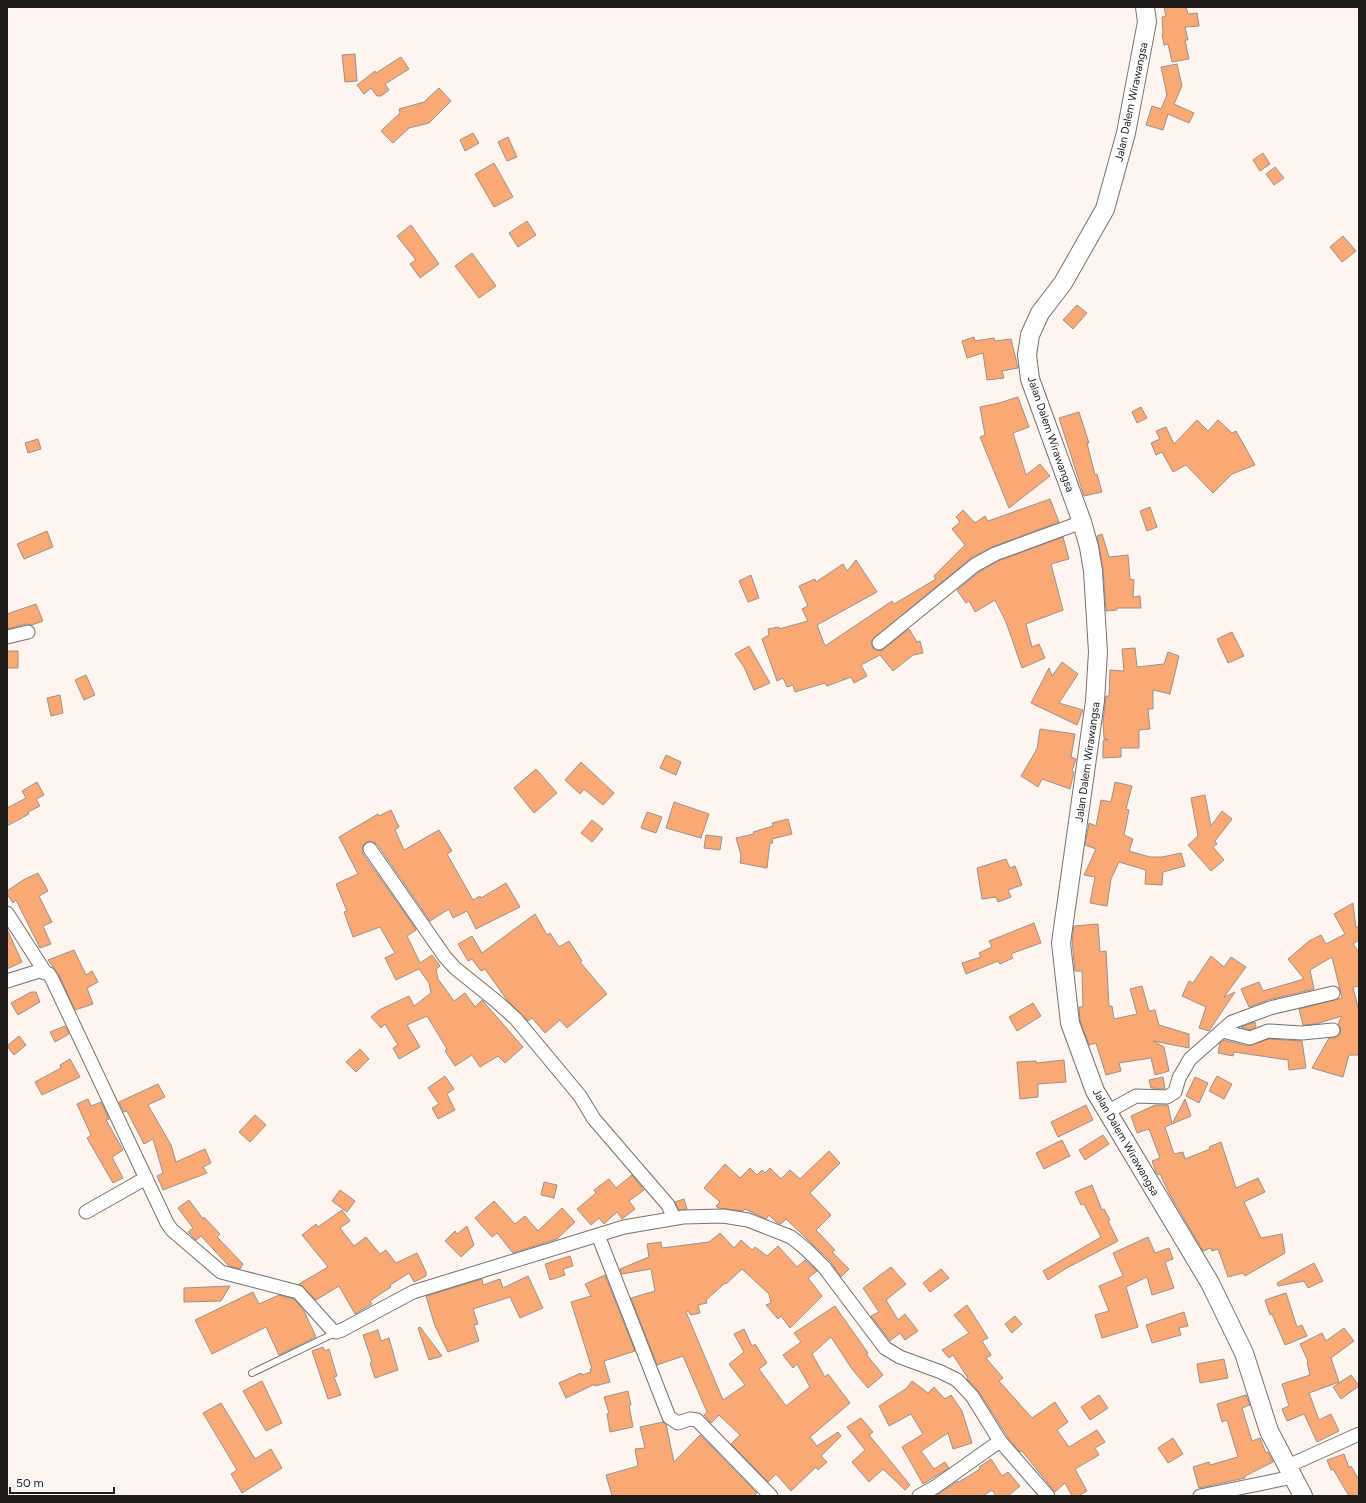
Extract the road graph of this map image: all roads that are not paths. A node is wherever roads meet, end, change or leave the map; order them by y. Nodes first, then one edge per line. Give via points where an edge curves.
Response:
1 (1145, 7) edge
2 (1082, 522) junction
3 (28, 632) dead end
4 (7, 637) edge
5 (879, 642) dead end
6 (370, 849) dead end
7 (7, 913) edge
8 (45, 972) junction
9 (7, 980) edge
10 (1333, 992) dead end
11 (1333, 1030) dead end
12 (1223, 1031) junction
13 (1108, 1112) junction
14 (146, 1178) junction
15 (86, 1212) dead end
16 (674, 1218) junction
17 (598, 1235) junction
18 (336, 1332) junction
19 (252, 1373) dead end
20 (1359, 1434) edge
21 (1000, 1440) junction
22 (1291, 1472) junction
23 (771, 1496) edge
24 (919, 1496) edge
25 (1048, 1496) edge
26 (1200, 1496) edge
27 (1303, 1496) edge

1 - 2 street, Jalan Dalem Wirawangsa via 1147,22 1126,133 1105,209 1063,283 1040,313 1030,335 1027,355 1030,379
2 - 5 street via 995,554 975,565
2 - 13 street, Jalan Dalem Wirawangsa via 1093,571 1098,675 1061,943 1070,1023 1095,1091
3 - 4 street
6 - 16 street via 445,957 516,1019 580,1096 594,1119 668,1205
7 - 8 street
8 - 9 street
8 - 14 street via 52,979
10 - 12 street via 1254,1013 1232,1022
11 - 12 street via 1302,1033 1268,1031 1250,1038
12 - 13 street via 1190,1059 1179,1078 1175,1092 1167,1097 1136,1096
13 - 22 street, Jalan Dalem Wirawangsa via 1210,1284 1244,1353 1269,1431
14 - 15 street
14 - 18 street via 170,1228 213,1267 221,1272 298,1292
16 - 17 street via 634,1224
16 - 21 street via 704,1216 741,1219 791,1236 824,1267 885,1348 900,1357 957,1380 972,1396
17 - 18 street via 414,1292
17 - 23 street via 668,1417 678,1423 690,1419 697,1420
18 - 19 lane
20 - 22 street
21 - 24 street
21 - 25 street
22 - 26 street
22 - 27 street, Jalan Dalem Wirawangsa

